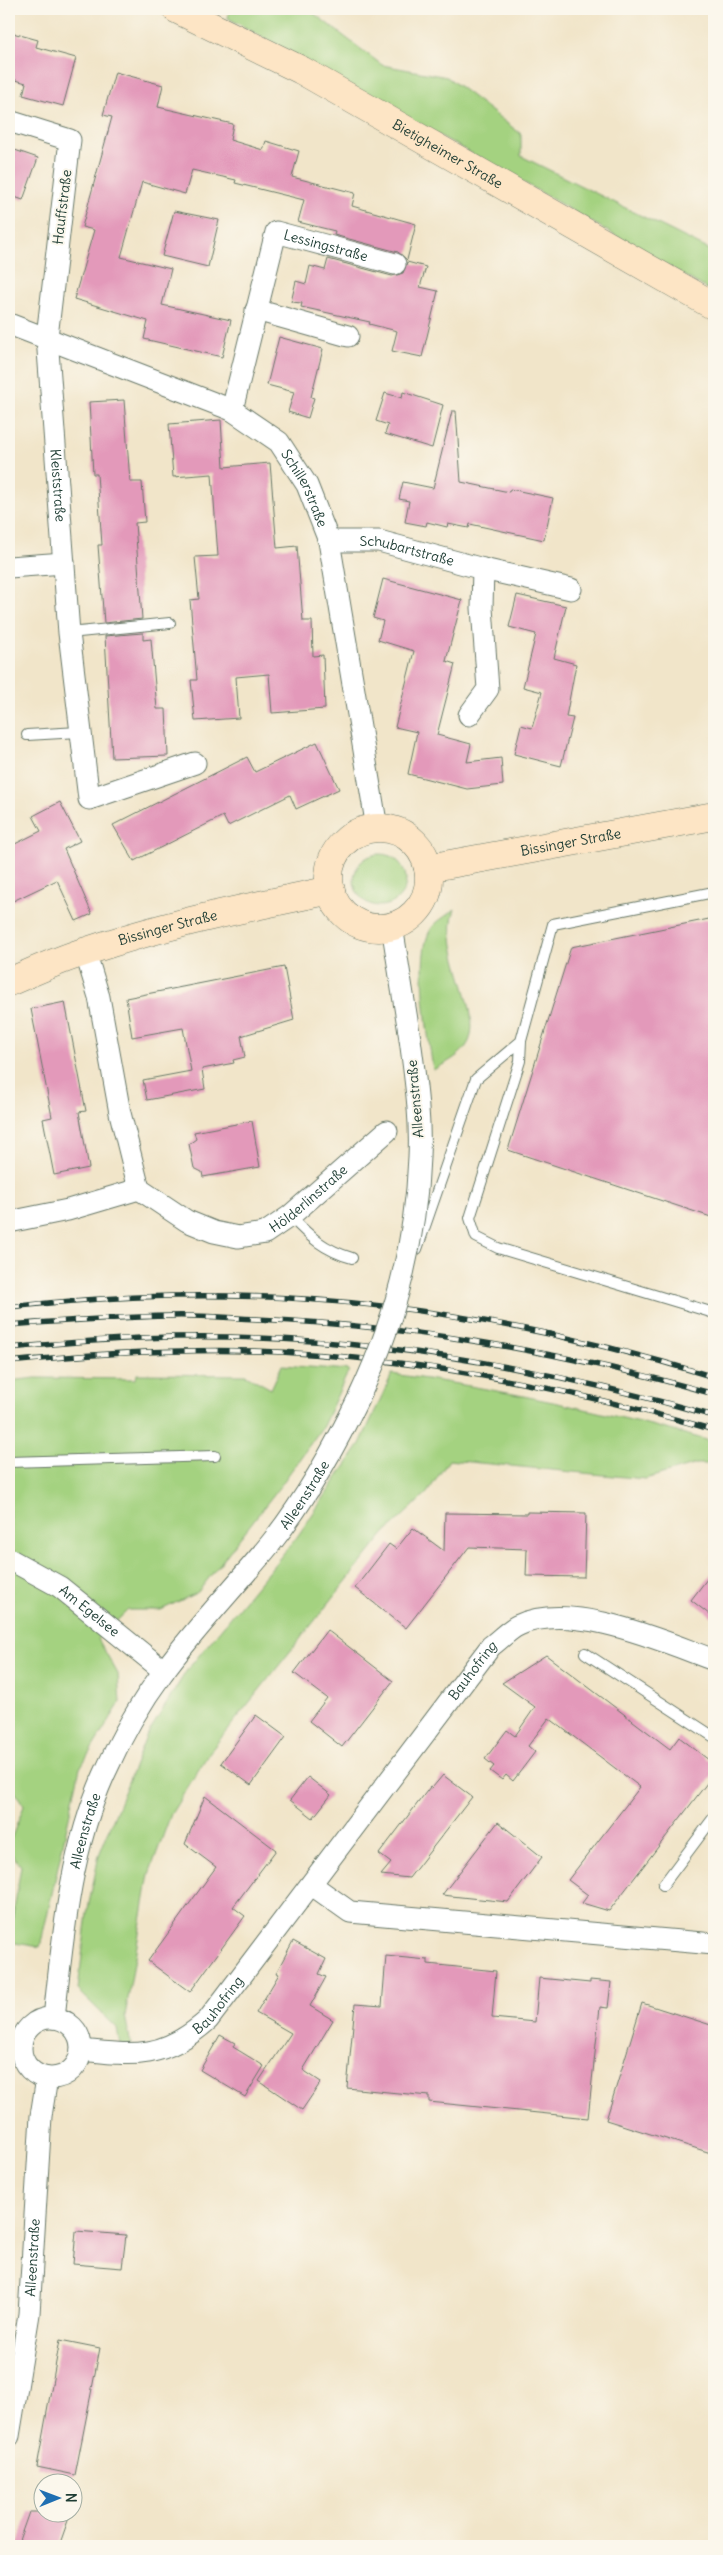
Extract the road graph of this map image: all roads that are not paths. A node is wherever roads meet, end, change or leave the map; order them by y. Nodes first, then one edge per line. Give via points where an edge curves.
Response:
1 (176, 9) edge
2 (9, 121) edge
3 (394, 264) dead end
4 (714, 306) edge
5 (256, 310) junction
6 (9, 324) edge
7 (348, 336) dead end
8 (47, 337) junction
9 (232, 410) junction
10 (329, 541) junction
11 (64, 563) junction
12 (9, 567) edge
13 (483, 569) junction
14 (571, 589) dead end
15 (170, 623) dead end
16 (69, 633) junction
17 (469, 715) dead end
18 (79, 732) junction
19 (27, 735) dead end
20 (194, 762) dead end
21 (714, 816) edge
22 (376, 828) junction
23 (428, 868) junction
24 (331, 890) junction
25 (714, 892) edge
26 (392, 926) junction
27 (85, 951) junction
28 (9, 982) edge
29 (521, 1041) junction
30 (387, 1131) dead end
31 (138, 1189) junction
32 (290, 1216) junction
33 (9, 1222) edge
34 (415, 1254) dead end
35 (352, 1258) dead end
36 (714, 1313) edge
37 (215, 1456) dead end
38 (9, 1462) edge
39 (9, 1559) edge
40 (585, 1653) dead end
41 (714, 1660) edge
42 (164, 1671) junction
43 (714, 1737) edge
44 (714, 1817) edge
45 (312, 1885) junction
46 (664, 1885) dead end
47 (714, 1944) edge
48 (54, 2018) junction
49 (15, 2041) edge
50 (81, 2050) junction
51 (48, 2078) junction
52 (11, 2408) edge
53 (9, 2436) edge

1 - 4 main road, Bietigheimer Straße via 300,70
2 - 8 street, Hauffstraße via 70,140
3 - 5 street, Lessingstraße via 276,232
5 - 7 street
5 - 9 street, Lessingstraße
6 - 8 street, Schillerstraße
8 - 9 street, Schillerstraße
8 - 11 street, Kleiststraße
9 - 10 street, Schillerstraße via 279,442 307,485
10 - 13 street, Schubartstraße via 379,540
10 - 22 street, Schillerstraße
11 - 12 street
11 - 16 street, Kleiststraße
13 - 14 street, Schubartstraße
13 - 17 street via 482,608 488,689
15 - 16 lane
16 - 18 street, Kleiststraße
18 - 19 lane
18 - 20 street, Kleiststraße via 89,799
21 - 23 main road, Bissinger Straße
22 - 23 main road via 391,829 409,838 423,854
22 - 24 main road via 359,832 344,842 334,856 329,873
23 - 26 main road via 429,883 417,910
24 - 26 main road via 337,905 348,917 376,928
24 - 27 main road, Bissinger Straße via 224,911
25 - 29 lane via 553,924
26 - 42 street, Alleenstraße, bridge via 417,1096 419,1156 403,1276 386,1332 360,1395 311,1487 272,1542
27 - 28 main road, Bissinger Straße
27 - 31 street via 99,997 120,1114
29 - 34 lane via 476,1079
29 - 36 lane via 520,1061 470,1218 476,1237 498,1248
30 - 32 street, Hölderlinstraße
31 - 32 street, Hölderlinstraße via 187,1221 238,1237 265,1233
31 - 33 street via 68,1210
32 - 35 lane via 316,1242
37 - 38 lane
39 - 42 street, Am Egelsee via 60,1587
40 - 43 lane
41 - 45 street, Bauhofring via 601,1622 554,1616 518,1625 492,1646
42 - 48 street, Alleenstraße via 126,1730 104,1776 87,1825 69,1894
44 - 46 lane
45 - 47 street via 350,1912
45 - 50 street, Bauhofring via 208,2020 188,2037 164,2050 146,2053
48 - 49 street via 36,2022
48 - 50 street via 78,2033
49 - 51 street via 26,2066 33,2073
50 - 51 street via 72,2070 63,2076
51 - 52 street, Alleenstraße via 41,2116 29,2314
52 - 53 street, Alleenstraße

